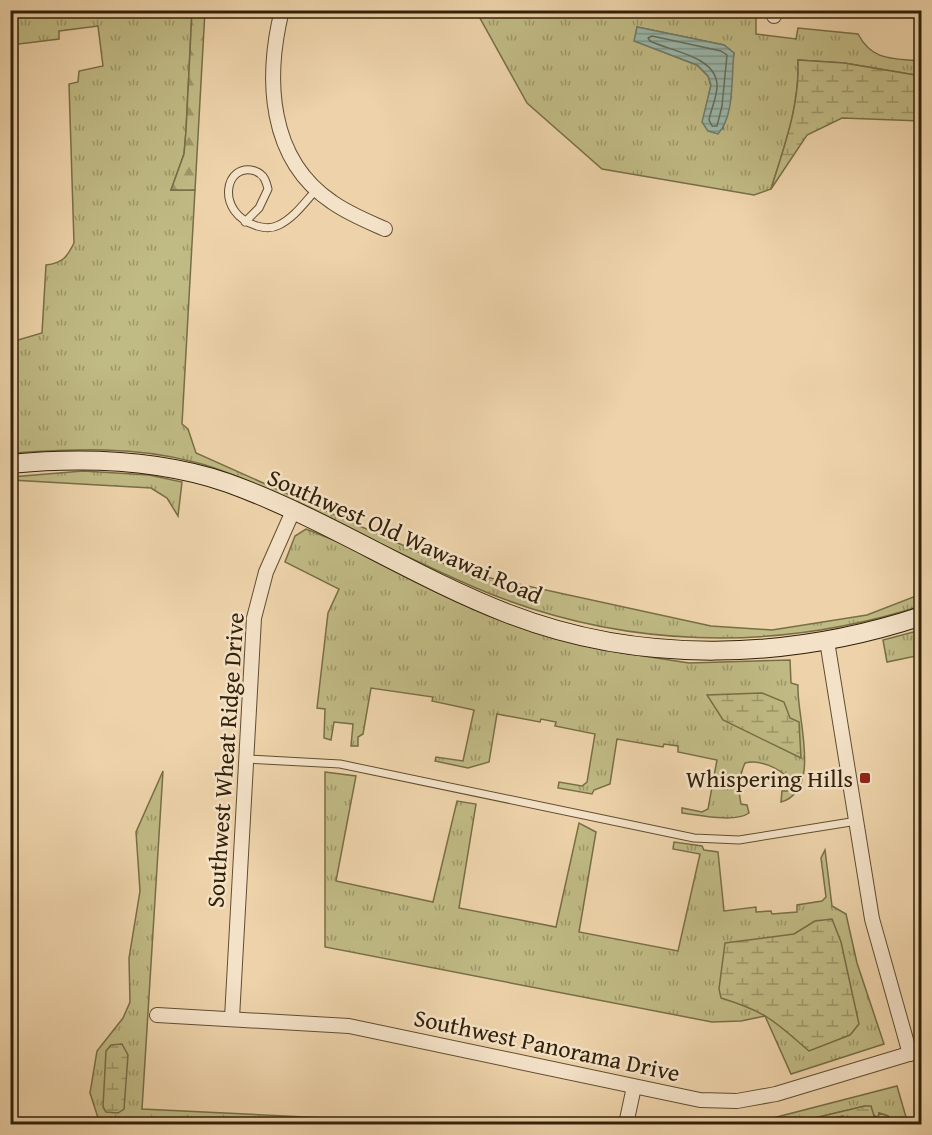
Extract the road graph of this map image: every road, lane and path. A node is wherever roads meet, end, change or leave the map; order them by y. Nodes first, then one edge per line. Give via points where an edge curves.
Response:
1 (282, 10) edge
2 (316, 190) junction
3 (245, 222) junction
4 (386, 229) dead end
5 (10, 464) edge
6 (293, 511) junction
7 (921, 616) edge
8 (827, 641) junction
9 (248, 759) junction
10 (857, 820) junction
11 (157, 1015) dead end
12 (232, 1018) junction
13 (916, 1052) edge
14 (634, 1088) junction
15 (626, 1125) edge

1 - 2 street via 272,78 276,116 293,161
2 - 3 lane via 280,225 268,229
2 - 4 street via 349,213
3 - 3 lane via 235,214 227,198 229,185 235,175 257,171 265,177 268,189 260,208
5 - 6 main road, Southwest Old Wawawai Road via 75,459 143,464 226,483
6 - 8 main road, Southwest Old Wawawai Road via 465,596 556,629 648,647 697,651
6 - 9 street, Southwest Wheat Ridge Drive via 266,572 254,618
7 - 8 main road, Southwest Old Wawawai Road
8 - 10 street
9 - 10 lane via 340,764 694,838 739,840
9 - 12 street, Southwest Wheat Ridge Drive
10 - 13 street via 872,919
11 - 12 street, Southwest Panorama Drive
12 - 14 street, Southwest Panorama Drive via 349,1026
13 - 14 street, Southwest Panorama Drive via 776,1094 737,1101 700,1100
14 - 15 street

